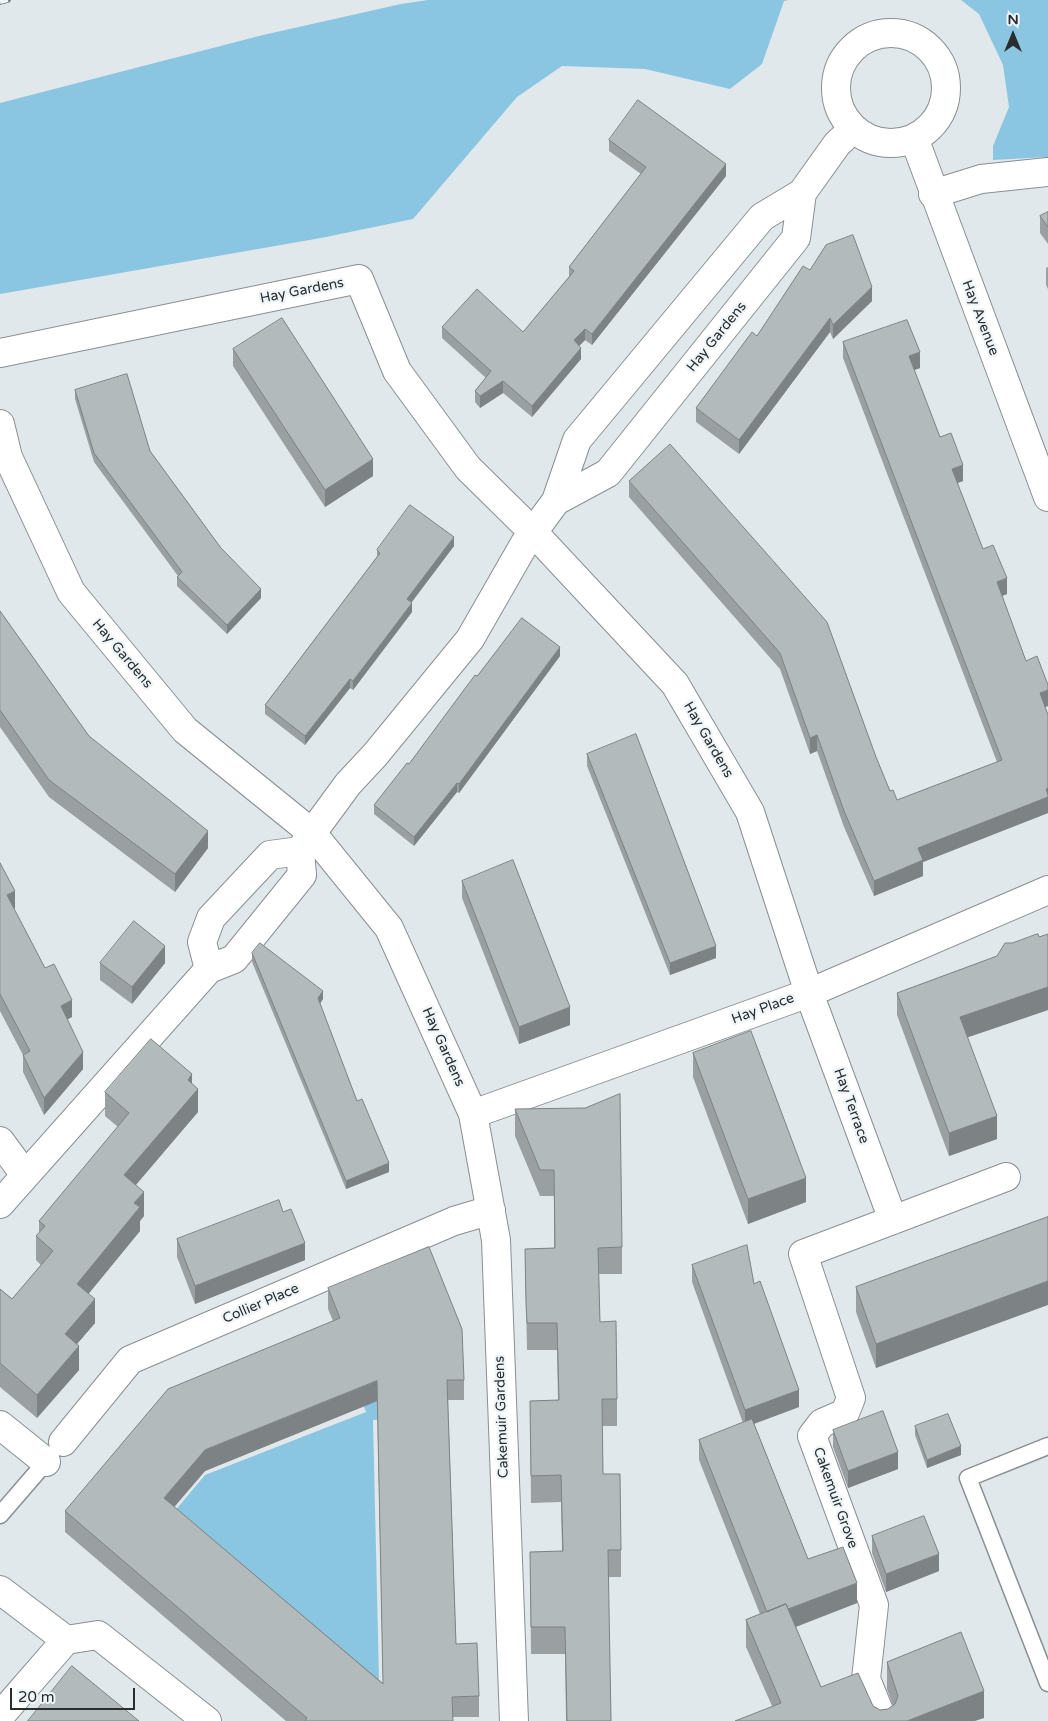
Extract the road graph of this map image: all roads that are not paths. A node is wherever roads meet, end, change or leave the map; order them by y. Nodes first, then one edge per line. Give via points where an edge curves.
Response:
1 (853, 129) junction
2 (914, 138) junction
3 (1048, 172) edge
4 (802, 193) junction
5 (933, 194) junction
6 (0, 353) edge
7 (0, 424) edge
8 (1048, 497) edge
9 (556, 500) junction
10 (533, 532) junction
11 (306, 842) junction
12 (1048, 890) edge
13 (209, 969) junction
14 (809, 992) junction
15 (473, 1114) junction
16 (0, 1141) edge
17 (25, 1175) junction
18 (1006, 1177) dead end
19 (0, 1204) edge
20 (491, 1210) junction
21 (893, 1220) junction
22 (0, 1425) edge
23 (1048, 1446) edge
24 (54, 1452) junction
25 (0, 1515) edge
26 (0, 1590) edge
27 (66, 1640) junction
28 (1048, 1683) edge
29 (0, 1716) edge
30 (207, 1721) edge
31 (514, 1721) edge
32 (883, 1721) edge

1 - 2 street via 882,143
1 - 2 street via 842,114 836,97 841,61 852,47 868,37 886,32 904,34 920,40 932,51 942,66 946,82 945,99 939,115
1 - 4 street, Hay Gardens via 837,144
2 - 5 street, Hay Avenue
3 - 5 street via 981,179
4 - 9 street, Hay Gardens via 762,217 576,440
4 - 9 street, Hay Gardens via 796,238 608,473
5 - 8 street, Hay Avenue
6 - 10 street, Hay Gardens via 359,279 397,371 468,468
7 - 11 street, Hay Gardens via 8,457 71,592 185,730
9 - 10 street, Hay Gardens
10 - 11 street, Hay Gardens via 470,639 348,784
10 - 14 street, Hay Gardens via 675,684 750,812
11 - 13 street via 302,875 280,904 234,959
11 - 13 street via 270,855 211,918 202,942
11 - 15 street, Hay Gardens via 389,928
12 - 14 street, Hay Place
13 - 17 street
14 - 15 street, Hay Place
14 - 21 street, Hay Terrace
15 - 20 street, Cakemuir Gardens
16 - 17 street
17 - 19 street
18 - 21 street
20 - 24 street, Collier Place via 454,1222 130,1360
20 - 31 street, Cakemuir Gardens via 496,1240
21 - 32 street, Cakemuir Grove via 803,1254 851,1398 844,1413 822,1423 812,1436 874,1605 866,1679
22 - 24 street
23 - 28 lane via 968,1478
24 - 25 lane
26 - 27 street
27 - 29 street
27 - 30 street via 98,1635

